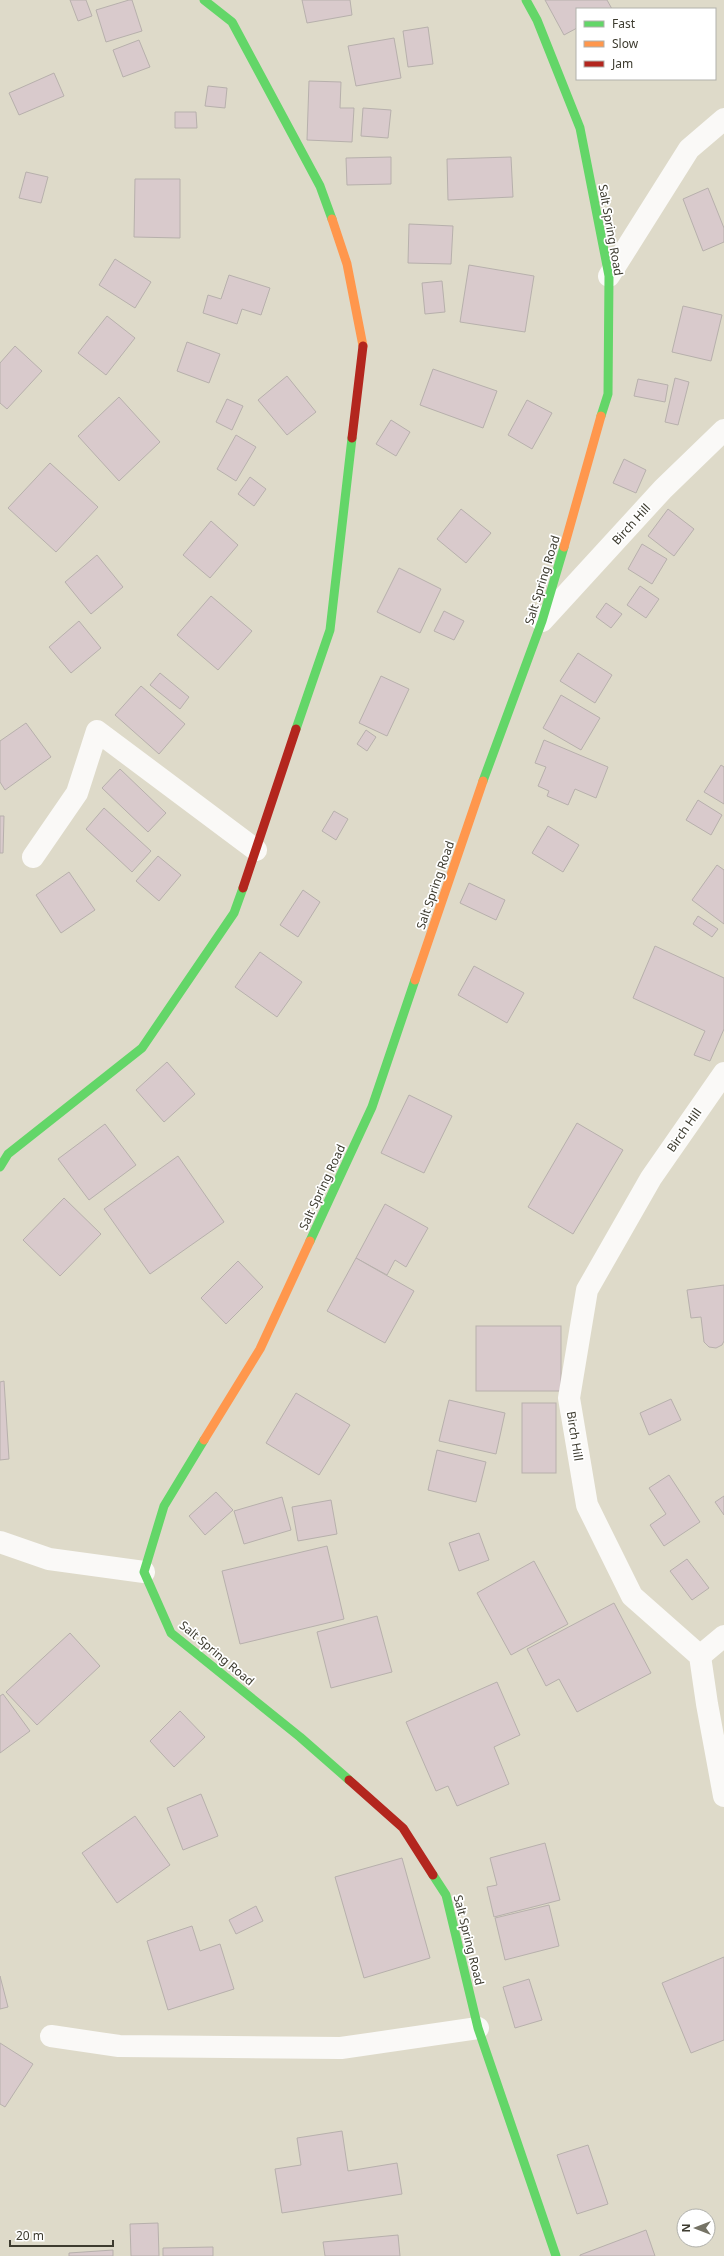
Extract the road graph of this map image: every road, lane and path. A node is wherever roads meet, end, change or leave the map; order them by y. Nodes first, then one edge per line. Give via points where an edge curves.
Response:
1 (204, 0) edge
2 (526, 0) edge
3 (724, 119) edge
4 (609, 276) junction
5 (724, 430) edge
6 (542, 621) junction
7 (256, 850) junction
8 (33, 857) dead end
9 (724, 1073) edge
10 (0, 1167) edge
11 (0, 1542) edge
12 (144, 1572) junction
13 (724, 1636) edge
14 (700, 1656) junction
15 (724, 1796) edge
16 (478, 2028) junction
17 (51, 2036) dead end
18 (556, 2256) edge

1 - 7 street via 232,22 320,186 347,264 363,346 330,630
2 - 4 street, Salt Spring Road via 537,20 580,128
3 - 4 street via 689,149
4 - 6 street, Salt Spring Road via 608,394
5 - 6 street, Birch Hill via 663,489
6 - 12 street, Salt Spring Road via 474,806 372,1107 260,1349 164,1506
7 - 8 street via 97,731 77,793
7 - 10 street via 234,913 142,1048 8,1154
9 - 14 street, Birch Hill via 651,1178 586,1290 569,1398 586,1505 632,1596
11 - 12 street via 49,1559
12 - 16 street, Salt Spring Road via 171,1632 300,1738 403,1828 446,1895
13 - 14 street
14 - 15 street
16 - 17 street via 341,2048 119,2046
16 - 18 street, Salt Spring Road

